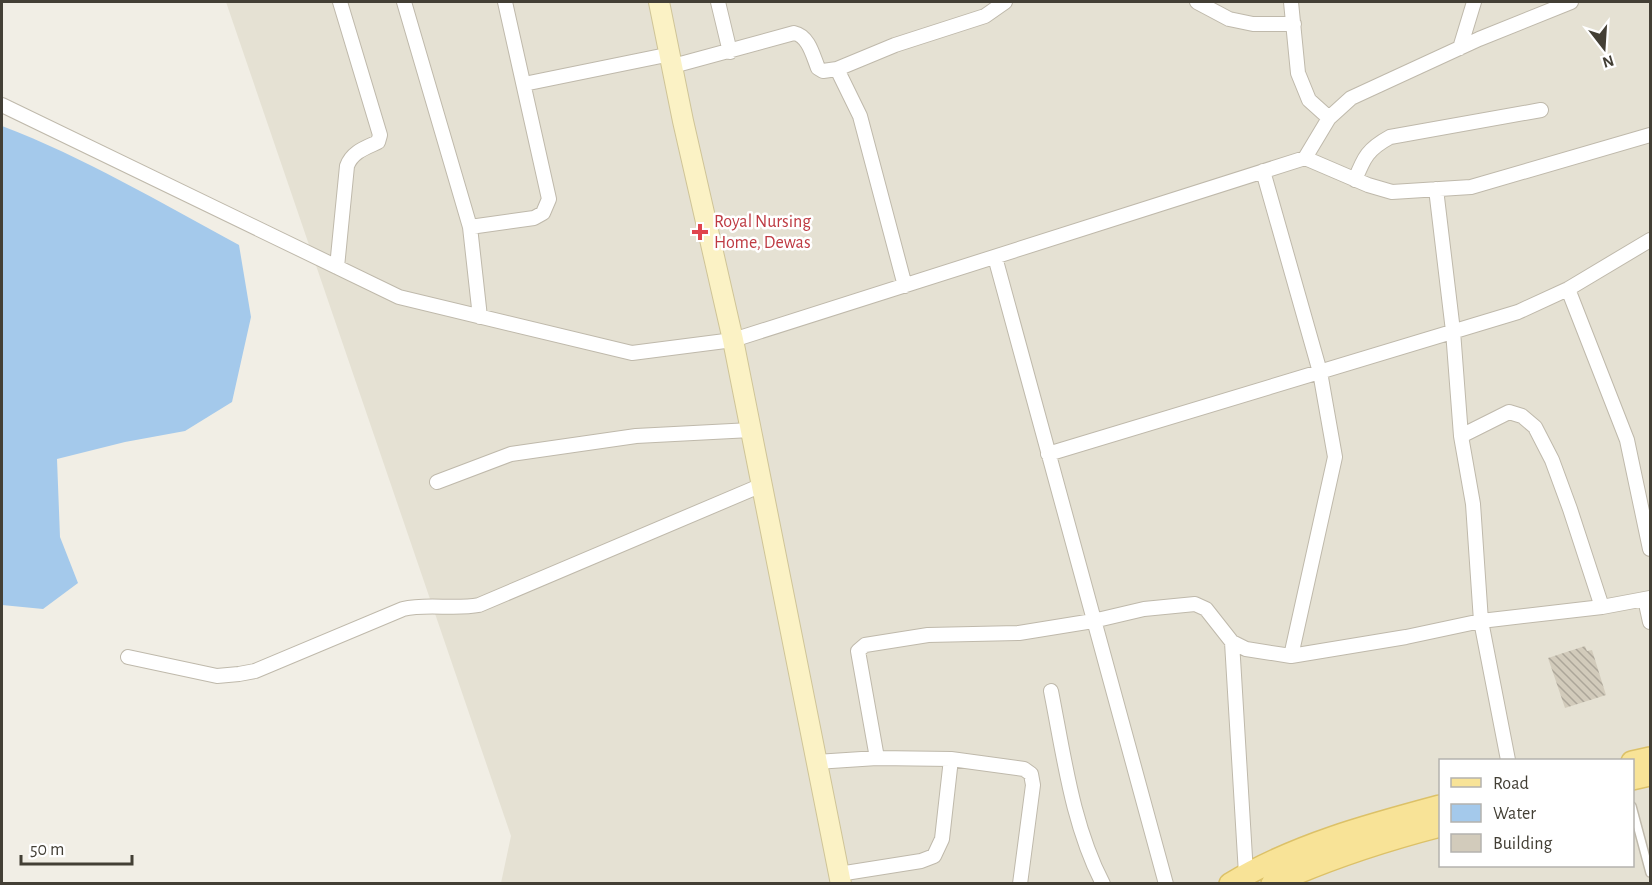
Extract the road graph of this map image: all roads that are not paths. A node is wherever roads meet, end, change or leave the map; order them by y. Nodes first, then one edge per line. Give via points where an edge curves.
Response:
1 (340, 2) edge
2 (404, 2) edge
3 (505, 2) edge
4 (659, 2) edge
5 (718, 2) edge
6 (1005, 2) edge
7 (1197, 2) edge
8 (1291, 2) edge
9 (1474, 2) edge
10 (1571, 2) edge
11 (1294, 24) junction
12 (1460, 48) junction
13 (730, 52) junction
14 (672, 60) junction
15 (837, 69) junction
16 (524, 84) junction
17 (2, 105) edge
18 (1541, 110) dead end
19 (1329, 118) junction
20 (1650, 135) edge
21 (1305, 158) junction
22 (1263, 171) junction
23 (1355, 180) junction
24 (1436, 189) junction
25 (470, 227) junction
26 (1650, 240) edge
27 (995, 257) junction
28 (337, 267) junction
29 (905, 286) junction
30 (1568, 290) junction
31 (480, 317) junction
32 (1453, 331) junction
33 (733, 340) junction
34 (1320, 372) junction
35 (751, 430) junction
36 (1461, 436) junction
37 (1048, 454) junction
38 (437, 482) dead end
39 (762, 484) junction
40 (1650, 549) edge
41 (1648, 598) edge
42 (1602, 607) junction
43 (1094, 621) junction
44 (1481, 621) junction
45 (1650, 622) edge
46 (1232, 642) junction
47 (1291, 656) junction
48 (128, 657) dead end
49 (1050, 691) dead end
50 (877, 758) junction
51 (1650, 758) edge
52 (951, 759) junction
53 (1508, 759) edge
54 (816, 762) junction
55 (1634, 762) edge
56 (1650, 775) edge
57 (1634, 779) edge
58 (1439, 806) edge
59 (1634, 813) edge
60 (1439, 826) edge
61 (1650, 873) edge
62 (840, 879) edge
63 (1238, 879) edge
64 (1020, 884) edge
65 (1103, 884) edge
66 (1166, 884) edge
67 (1272, 884) edge

1 - 28 street via 380,135 378,142 349,158
2 - 25 street
3 - 16 street
4 - 14 street
5 - 13 street
6 - 15 street via 985,16 895,45
7 - 11 street via 1229,19 1253,24
8 - 11 street
9 - 12 street
10 - 12 street
11 - 19 street via 1298,73 1309,100
12 - 19 street via 1351,98
13 - 14 street
13 - 15 street via 794,33 805,38 818,68
14 - 16 street
14 - 33 street
15 - 29 street via 860,116
16 - 25 street via 549,200 543,213 534,218
17 - 28 street
18 - 23 street via 1390,137 1364,157
19 - 21 street
20 - 24 street via 1471,187
21 - 22 street
21 - 23 street
22 - 27 street
22 - 34 street
23 - 24 street via 1392,192
24 - 32 street
25 - 31 street
26 - 30 street
27 - 29 street
27 - 37 street
28 - 31 street via 399,297
29 - 33 street
30 - 32 street via 1518,312
30 - 40 street via 1627,440
31 - 33 street via 632,353
32 - 34 street
32 - 36 street
33 - 35 street
34 - 37 street
34 - 47 street via 1335,457
35 - 38 street via 636,436 511,454
35 - 39 street
36 - 42 street via 1509,412 1522,416 1535,427 1552,460
36 - 44 street via 1473,504
37 - 43 street
39 - 48 street via 479,605 403,609 255,670 217,676
39 - 54 street
41 - 42 street
41 - 45 street
42 - 44 street
43 - 46 street via 1144,609 1195,604 1206,609
43 - 50 street via 1019,633 928,635 865,645 858,651
43 - 66 street
44 - 47 street
44 - 53 street
46 - 47 street via 1246,649
46 - 63 street
49 - 65 street via 1075,811
50 - 52 street
50 - 54 street
51 - 55 main road
52 - 62 street via 942,839 933,856
52 - 64 street via 1024,769 1031,774 1033,785
54 - 62 street
56 - 57 main road
58 - 63 main road via 1317,843
59 - 61 lane
60 - 67 main road via 1320,862

